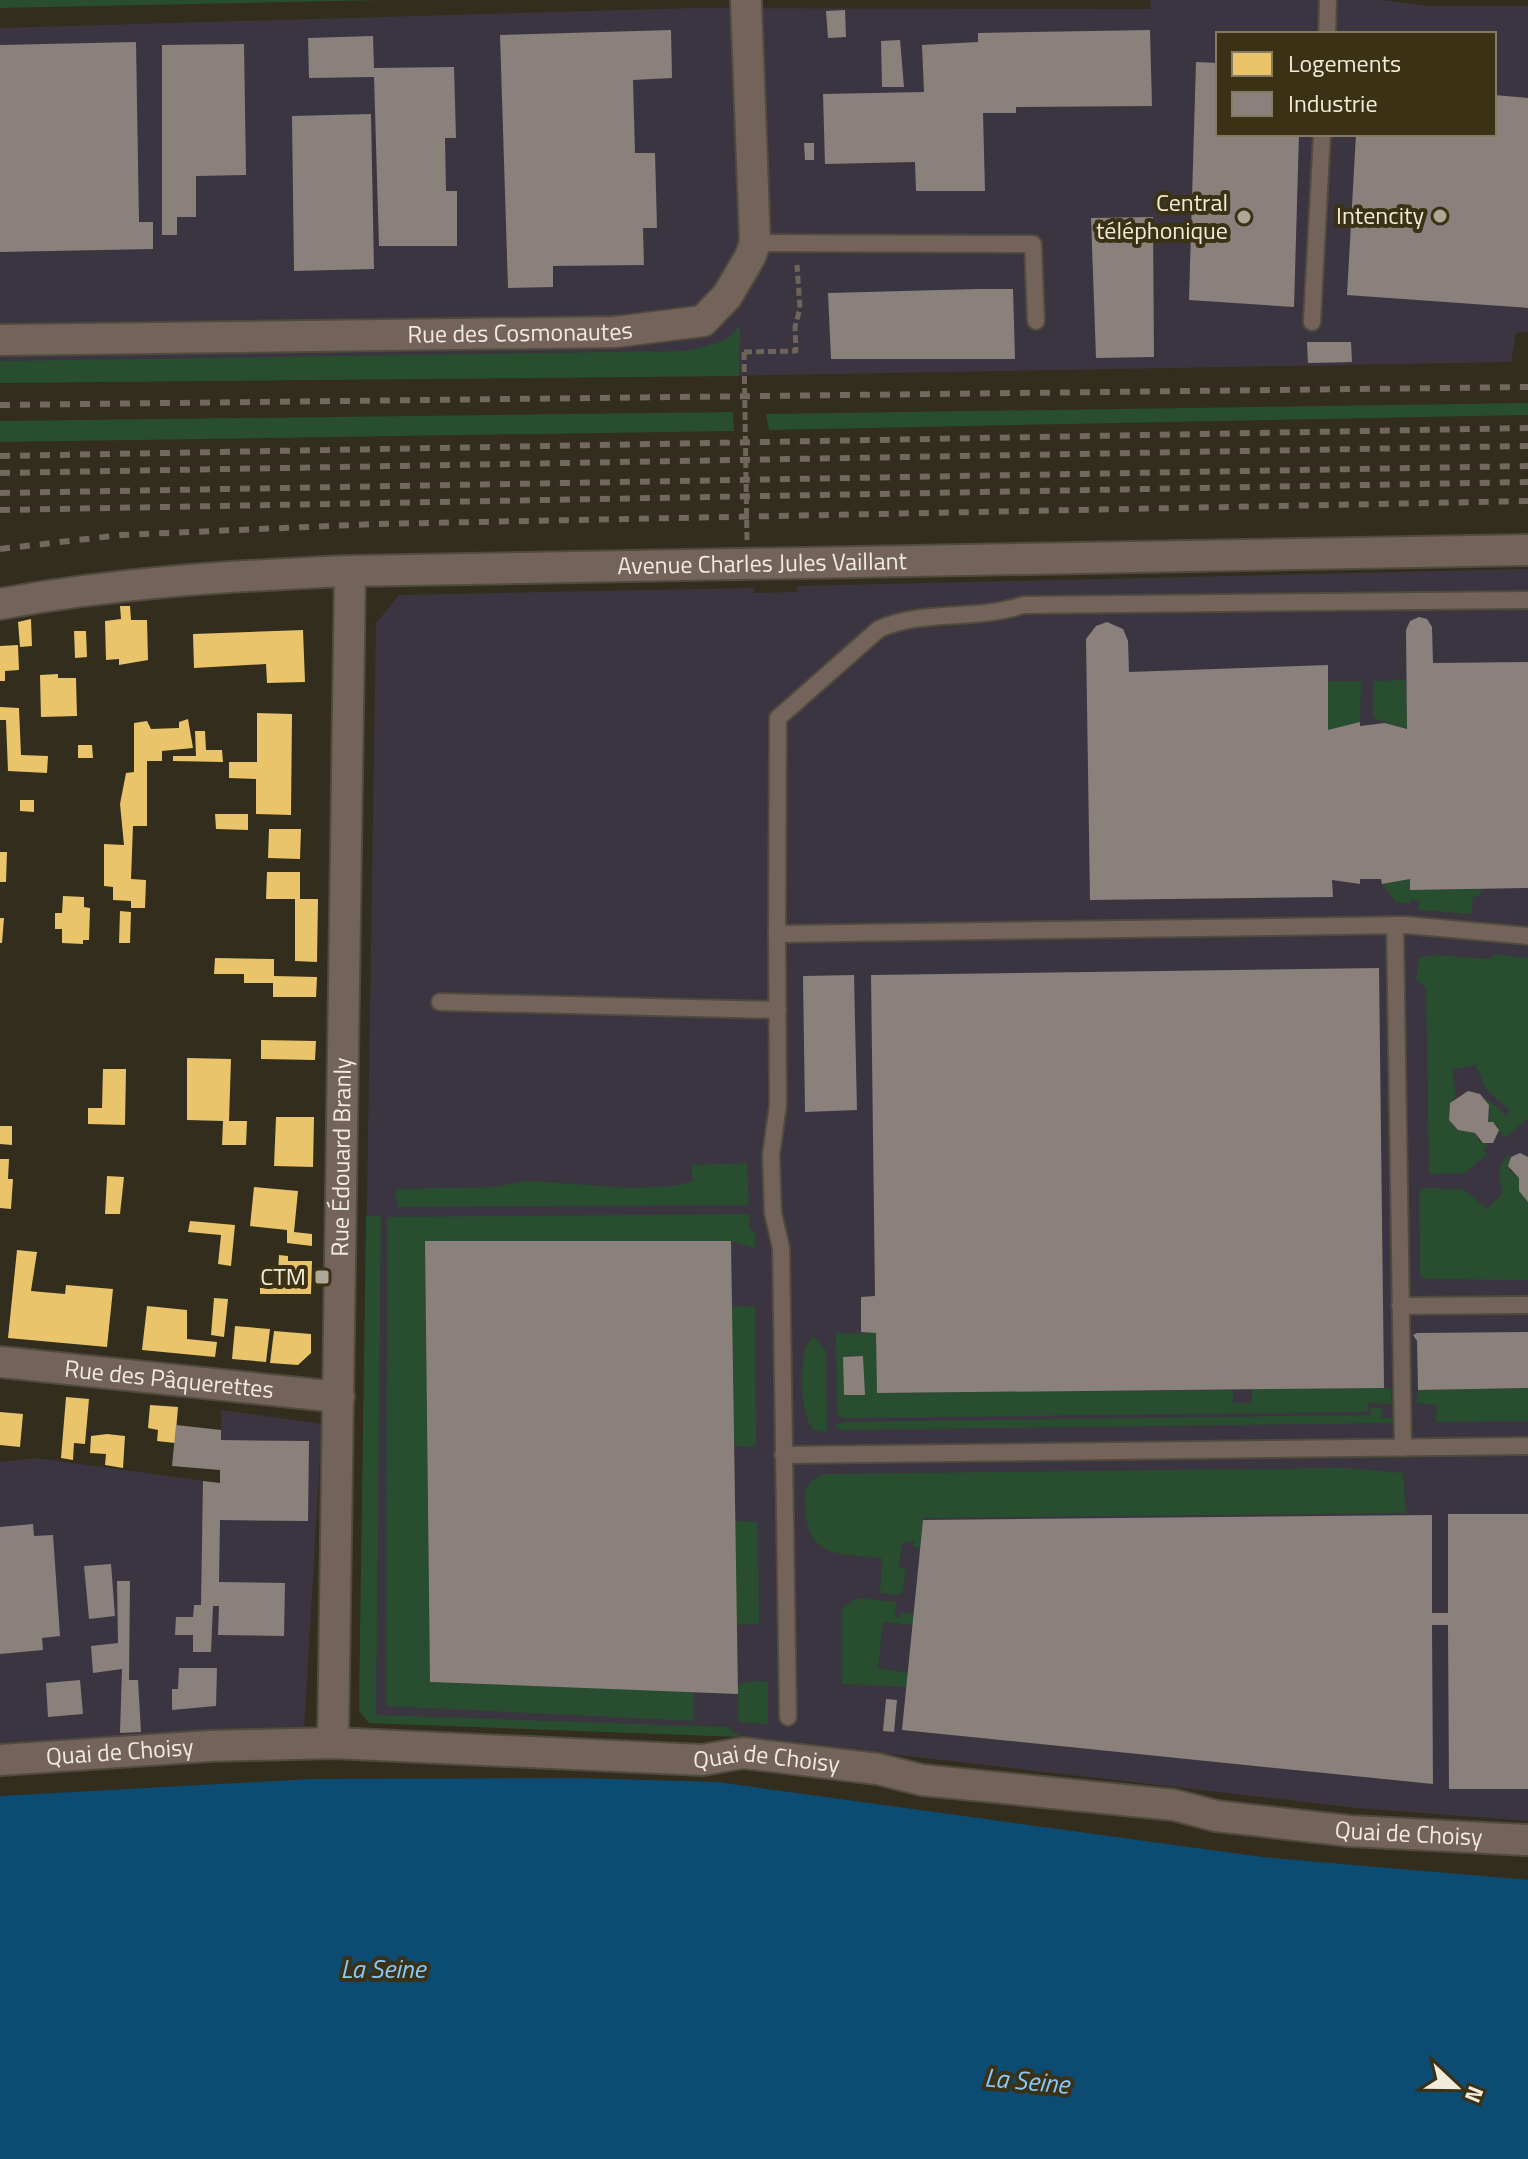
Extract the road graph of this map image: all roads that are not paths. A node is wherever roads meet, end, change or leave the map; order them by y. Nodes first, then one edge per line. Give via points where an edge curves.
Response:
1 (746, 0) edge
2 (1328, 0) edge
3 (1327, 32) edge
4 (1322, 136) edge
5 (755, 243) junction
6 (1036, 321) dead end
7 (1312, 322) dead end
8 (0, 340) edge
9 (1528, 550) edge
10 (350, 571) junction
11 (1528, 600) edge
12 (0, 604) edge
13 (1395, 925) junction
14 (777, 934) junction
15 (1528, 936) edge
16 (440, 1002) dead end
17 (778, 1010) junction
18 (1528, 1305) edge
19 (1400, 1306) junction
20 (0, 1362) edge
21 (339, 1397) junction
22 (1528, 1446) edge
23 (1403, 1448) junction
24 (783, 1455) junction
25 (788, 1717) dead end
26 (333, 1743) junction
27 (0, 1760) edge
28 (1528, 1840) edge

1 - 5 street, Rue des Cosmonautes
2 - 3 lane
4 - 7 lane
5 - 6 lane via 1033,244
5 - 8 street, Rue des Cosmonautes via 727,296 703,321 615,332
9 - 10 street, Avenue Charles Jules Vaillant
10 - 12 street, Avenue Charles Jules Vaillant via 179,578
10 - 21 street, Rue Édouard Branly
11 - 14 lane via 1023,605 992,614 897,621 879,629 778,718
13 - 14 lane
13 - 15 lane
13 - 19 lane
14 - 17 lane
16 - 17 lane
17 - 24 lane via 778,1105 771,1155 773,1213 781,1248
18 - 19 lane
19 - 23 lane
20 - 21 street, Rue des Pâquerettes
21 - 26 street, Rue Édouard Branly
22 - 23 lane
23 - 24 lane
24 - 25 lane
26 - 27 street, Quai de Choisy
26 - 28 street, Quai de Choisy via 702,1760 743,1753 878,1769 922,1780 1174,1805 1216,1816

